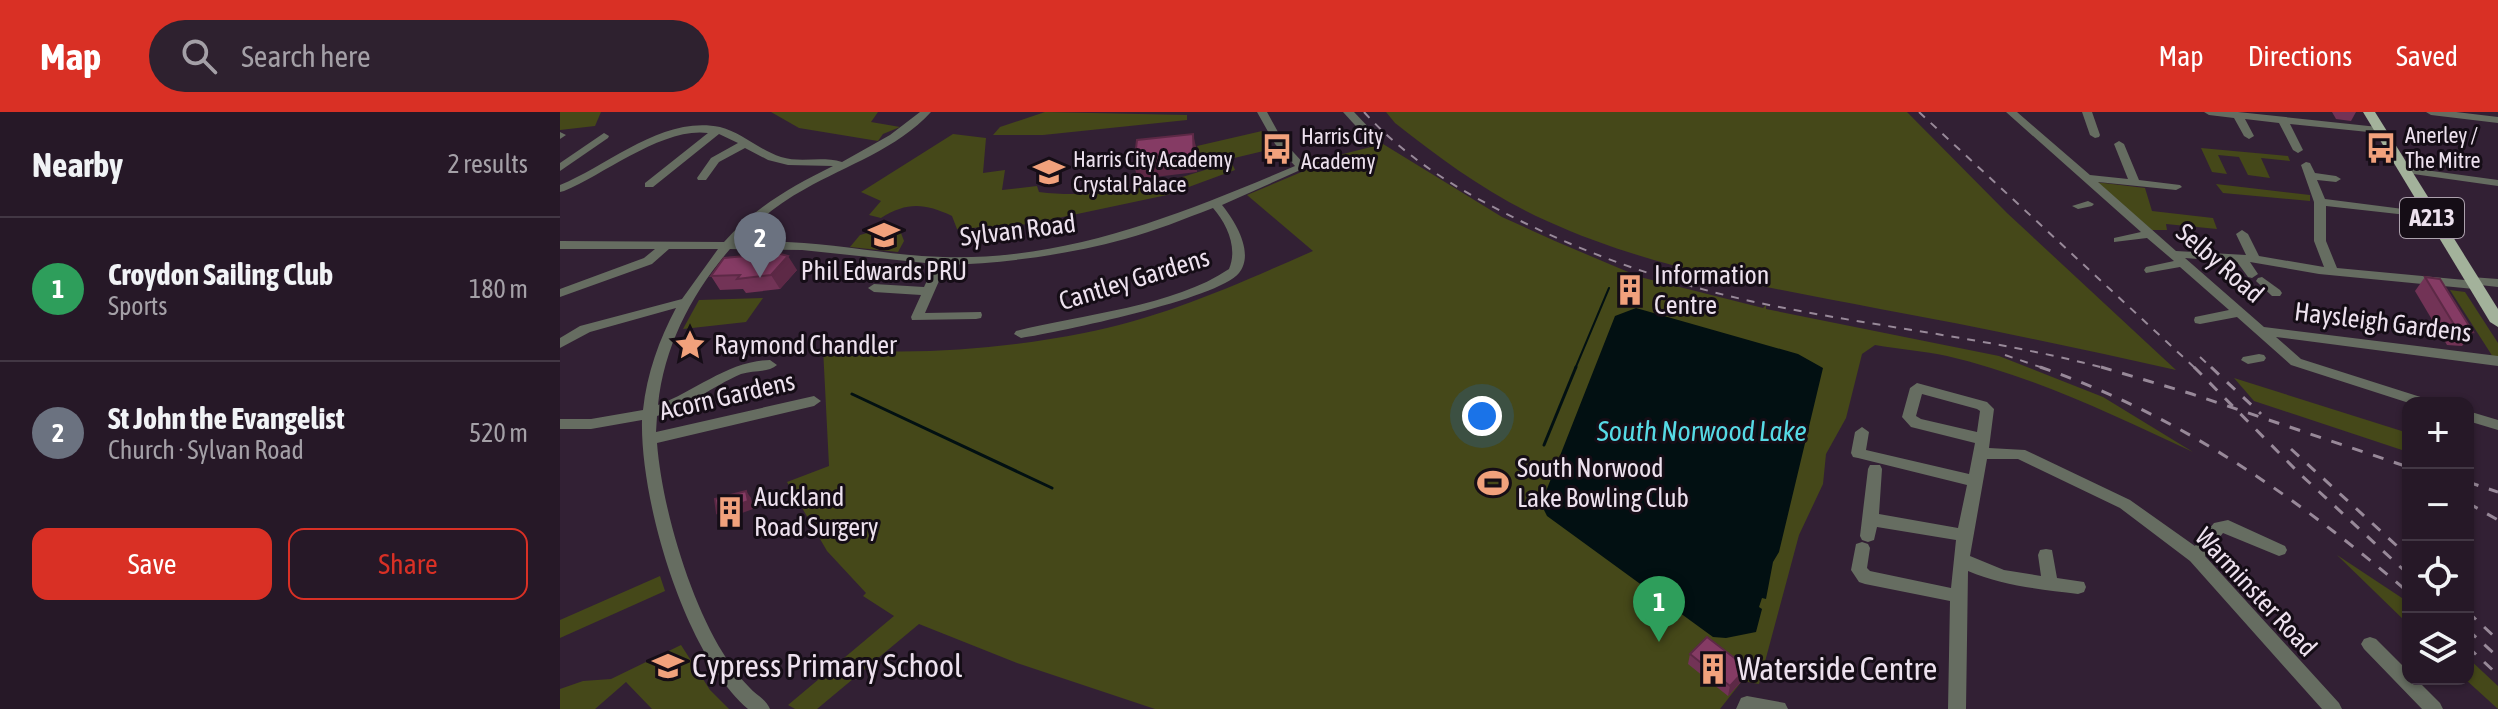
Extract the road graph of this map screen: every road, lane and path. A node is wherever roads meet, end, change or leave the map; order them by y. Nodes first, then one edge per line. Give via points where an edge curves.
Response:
1 (926, 112) edge
2 (1262, 112) edge
3 (1348, 112) edge
4 (2011, 112) edge
5 (2087, 112) edge
6 (2209, 112) edge
7 (2369, 112) edge
8 (2431, 112) edge
9 (2239, 117) junction
10 (2498, 120) edge
11 (2284, 122) junction
12 (719, 130) junction
13 (1361, 130) dead end
14 (2378, 130) junction
15 (2095, 135) dead end
16 (604, 136) dead end
17 (2249, 136) dead end
18 (744, 144) junction
19 (2119, 144) dead end
20 (2298, 150) dead end
21 (841, 165) junction
22 (560, 168) edge
23 (2403, 170) junction
24 (702, 178) dead end
25 (2086, 178) junction
26 (2336, 179) dead end
27 (2135, 183) junction
28 (2498, 183) edge
29 (649, 185) dead end
30 (2176, 187) dead end
31 (560, 189) edge
32 (2111, 200) junction
33 (2320, 202) junction
34 (1215, 204) junction
35 (2088, 204) dead end
36 (2407, 212) dead end
37 (2150, 234) junction
38 (2242, 234) dead end
39 (2118, 240) dead end
40 (668, 244) junction
41 (727, 244) junction
42 (560, 245) edge
43 (2172, 254) junction
44 (2248, 260) junction
45 (942, 261) junction
46 (2183, 263) junction
47 (2150, 270) dead end
48 (2332, 271) junction
49 (2473, 283) junction
50 (2498, 283) edge
51 (874, 288) dead end
52 (928, 291) junction
53 (560, 293) edge
54 (2276, 293) dead end
55 (685, 302) junction
56 (2240, 312) junction
57 (976, 315) dead end
58 (2200, 320) dead end
59 (2498, 322) edge
60 (2262, 331) junction
61 (1021, 334) dead end
62 (560, 344) edge
63 (2285, 353) junction
64 (2258, 358) dead end
65 (2498, 361) edge
66 (770, 365) dead end
67 (2405, 397) edge
68 (814, 401) dead end
69 (650, 410) junction
70 (2474, 418) edge
71 (560, 424) edge
72 (2498, 425) edge
73 (1862, 432) dead end
74 (650, 439) junction
75 (1982, 446) junction
76 (1875, 469) dead end
77 (1975, 481) junction
78 (1871, 517) junction
79 (1964, 535) junction
80 (2279, 550) dead end
81 (2046, 555) dead end
82 (2196, 556) junction
83 (1963, 560) junction
84 (2050, 583) junction
85 (2078, 587) dead end
86 (1958, 596) junction
87 (2370, 644) dead end
88 (1746, 706) edge
89 (761, 709) edge
90 (1779, 709) edge
91 (1957, 709) edge
92 (2333, 709) edge
93 (2434, 709) edge

1 - 21 street via 902,134
2 - 34 street, Sylvan Road via 1302,167
3 - 13 street
4 - 25 street, Selby Road
5 - 15 street
6 - 9 street
7 - 14 main road, A213
8 - 10 street
9 - 11 street
9 - 17 street
11 - 14 street
11 - 20 street
12 - 18 street
12 - 29 street
12 - 31 street via 697,128 661,138
14 - 23 main road, A213
16 - 22 street
18 - 21 street via 781,161
18 - 24 street via 715,160
19 - 27 street
21 - 41 street via 782,198
23 - 28 street
23 - 49 main road, A213
25 - 27 street
25 - 32 street, Selby Road
26 - 33 street via 2308,170
27 - 30 street
32 - 35 street
32 - 37 street, Selby Road
33 - 36 street
33 - 48 street via 2320,241
34 - 45 street, Sylvan Road via 1123,236 1054,252
34 - 61 street, Cantley Gardens via 1229,222 1238,257 1232,273 1150,304
37 - 39 street
37 - 43 street, Selby Road
38 - 44 street
40 - 41 street, Sylvan Road
40 - 42 street, Sylvan Road
40 - 53 street via 648,261
41 - 45 street, Sylvan Road
41 - 55 street
43 - 44 street
43 - 46 street, Selby Road
44 - 48 street
44 - 54 street via 2257,278
45 - 52 street
46 - 47 street
46 - 56 street, Selby Road
48 - 49 street
49 - 50 street
49 - 59 main road, A213
51 - 52 street
52 - 57 street via 917,317
55 - 62 street via 585,329
55 - 69 street via 669,337
56 - 58 street
56 - 60 street, Selby Road
60 - 63 street, Selby Road
60 - 65 street, Haysleigh Gardens
63 - 64 street
63 - 67 street, Selby Road via 2311,369
66 - 69 street via 733,372 692,396
68 - 74 street, Acorn Gardens
69 - 71 street via 606,422
69 - 74 street
70 - 72 street
73 - 77 street via 1858,453
74 - 89 street via 667,532 683,580 711,647
75 - 75 street via 1909,417 1917,388 1987,409
75 - 77 street
75 - 82 street, Warminster Road via 2020,454 2125,504
76 - 78 street
77 - 79 street
78 - 79 street
78 - 86 street via 1859,570 1865,577
79 - 83 street
80 - 82 street via 2228,526 2219,527
81 - 84 street
82 - 92 street, Warminster Road
83 - 84 street via 1980,571
83 - 86 street
84 - 85 street
86 - 91 street
87 - 93 street
88 - 90 street

